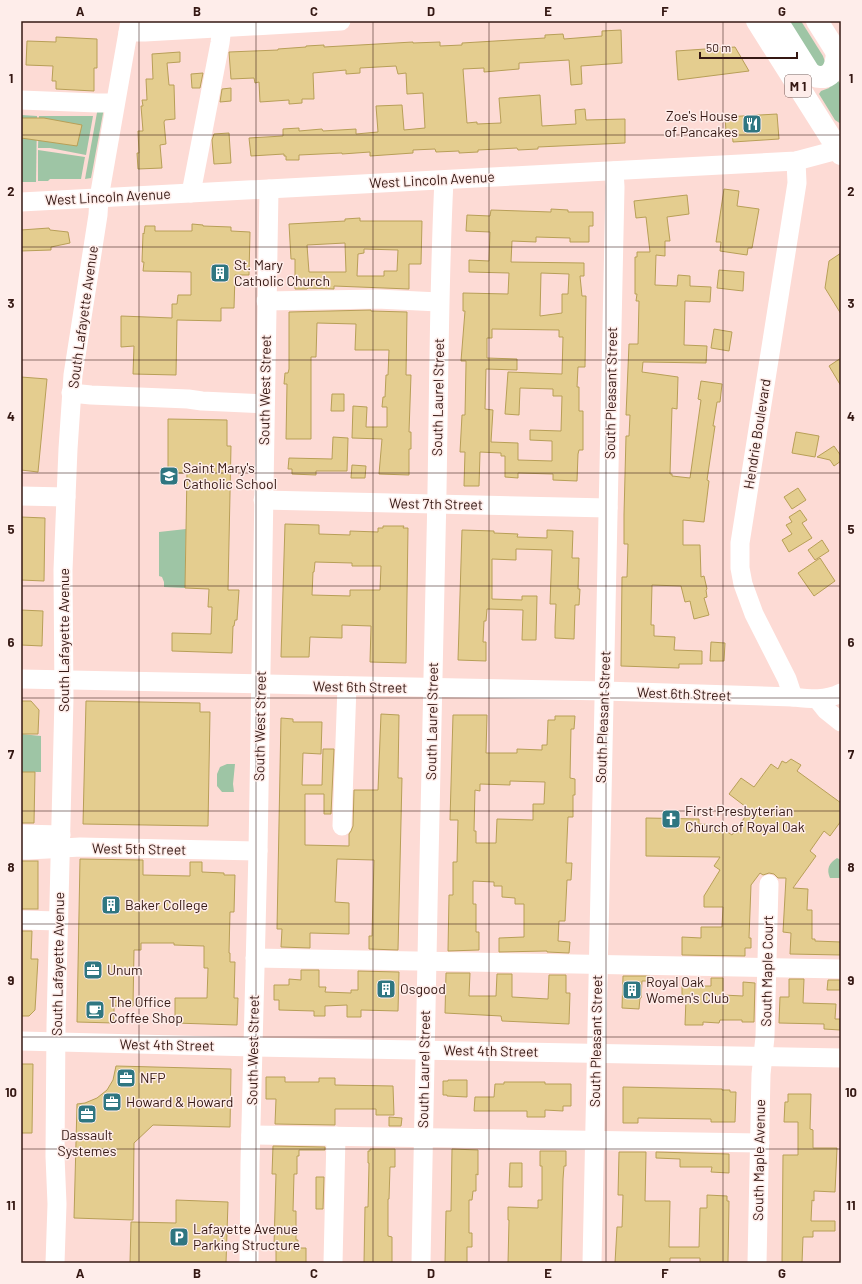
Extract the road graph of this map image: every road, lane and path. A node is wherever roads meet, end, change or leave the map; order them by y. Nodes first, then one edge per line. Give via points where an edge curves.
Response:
1 (341, 21) edge
2 (757, 21) edge
3 (777, 21) edge
4 (817, 21) edge
5 (129, 26) edge
6 (222, 27) junction
7 (839, 56) edge
8 (21, 100) edge
9 (115, 103) junction
10 (840, 151) edge
11 (796, 161) junction
12 (614, 171) junction
13 (444, 180) junction
14 (269, 189) junction
15 (191, 193) junction
16 (99, 198) junction
17 (21, 202) edge
18 (266, 300) junction
19 (439, 302) junction
20 (71, 393) junction
21 (265, 404) junction
22 (21, 496) edge
23 (66, 497) junction
24 (263, 500) junction
25 (437, 504) junction
26 (608, 508) junction
27 (21, 679) edge
28 (63, 680) junction
29 (261, 684) junction
30 (347, 686) junction
31 (433, 688) junction
32 (604, 692) junction
33 (841, 693) edge
34 (792, 698) junction
35 (818, 700) junction
36 (841, 722) edge
37 (342, 826) dead end
38 (21, 834) edge
39 (61, 842) junction
40 (21, 850) edge
41 (258, 851) junction
42 (769, 884) dead end
43 (21, 920) edge
44 (60, 921) junction
45 (255, 958) junction
46 (426, 961) junction
47 (598, 965) junction
48 (768, 968) junction
49 (841, 969) edge
50 (21, 1041) edge
51 (57, 1042) junction
52 (254, 1047) junction
53 (424, 1050) junction
54 (596, 1054) junction
55 (764, 1057) junction
56 (841, 1058) edge
57 (251, 1135) junction
58 (336, 1136) junction
59 (423, 1138) junction
60 (594, 1140) junction
61 (760, 1142) junction
62 (55, 1263) edge
63 (249, 1263) edge
64 (333, 1263) edge
65 (421, 1263) edge
66 (592, 1263) edge
67 (757, 1263) edge

1 - 6 street
2 - 10 main road, M 1
3 - 7 main road via 814,77 823,78 830,74
4 - 7 main road
5 - 6 street via 144,32
5 - 9 street, South Lafayette Avenue
6 - 15 street
8 - 9 street
9 - 16 street, South Lafayette Avenue
10 - 11 street, West Lincoln Avenue
11 - 12 street, West Lincoln Avenue
11 - 34 street, Hendrie Boulevard via 796,183 740,542 743,584 754,614 791,688
12 - 13 street, West Lincoln Avenue
12 - 26 street, South Pleasant Street
13 - 14 street, West Lincoln Avenue
13 - 19 street, South Laurel Street
14 - 15 street, West Lincoln Avenue
14 - 18 street, South West Street
15 - 16 street, West Lincoln Avenue
16 - 17 street, West Lincoln Avenue
16 - 20 street, South Lafayette Avenue
18 - 19 street
18 - 21 street, South West Street
19 - 25 street, South Laurel Street
20 - 21 street
20 - 23 street, South Lafayette Avenue
21 - 24 street, South West Street
22 - 23 street
23 - 28 street, South Lafayette Avenue
24 - 25 street, West 7th Street
24 - 29 street, South West Street
25 - 26 street, West 7th Street
25 - 31 street, South Laurel Street
26 - 32 street, South Pleasant Street
27 - 28 street, West 6th Street
28 - 29 street, West 6th Street
28 - 39 street, South Lafayette Avenue
29 - 30 street, West 6th Street
29 - 41 street, South West Street
30 - 31 street, West 6th Street
30 - 37 street
31 - 32 street, West 6th Street
31 - 46 street, South Laurel Street
32 - 34 street, West 6th Street
32 - 47 street, South Pleasant Street
33 - 35 street, West 6th Street
34 - 35 street, West 6th Street
35 - 36 street
38 - 39 street
39 - 40 street, West 5th Street via 42,850
39 - 41 street, West 5th Street
39 - 44 street, South Lafayette Avenue
41 - 45 street, South West Street
42 - 48 street, South Maple Court
43 - 44 street
44 - 51 street, South Lafayette Avenue
45 - 46 street
45 - 52 street, South West Street
46 - 47 street
46 - 53 street, South Laurel Street
47 - 48 street
47 - 54 street, South Pleasant Street
48 - 49 street
48 - 55 street, South Maple Court
50 - 51 street, West 4th Street
51 - 52 street, West 4th Street
51 - 62 street, South Lafayette Avenue
52 - 53 street, West 4th Street
52 - 57 street, South West Street
53 - 54 street, West 4th Street
53 - 59 street, South Laurel Street
54 - 55 street, West 4th Street
54 - 60 street, South Pleasant Street
55 - 56 street, West 4th Street
55 - 61 street, South Maple Avenue via 761,1074
57 - 58 street
57 - 63 street, South West Street
58 - 59 street
58 - 64 street
59 - 60 street
59 - 65 street, South Laurel Street
60 - 61 street
60 - 66 street, South Pleasant Street
61 - 67 street, South Maple Avenue

